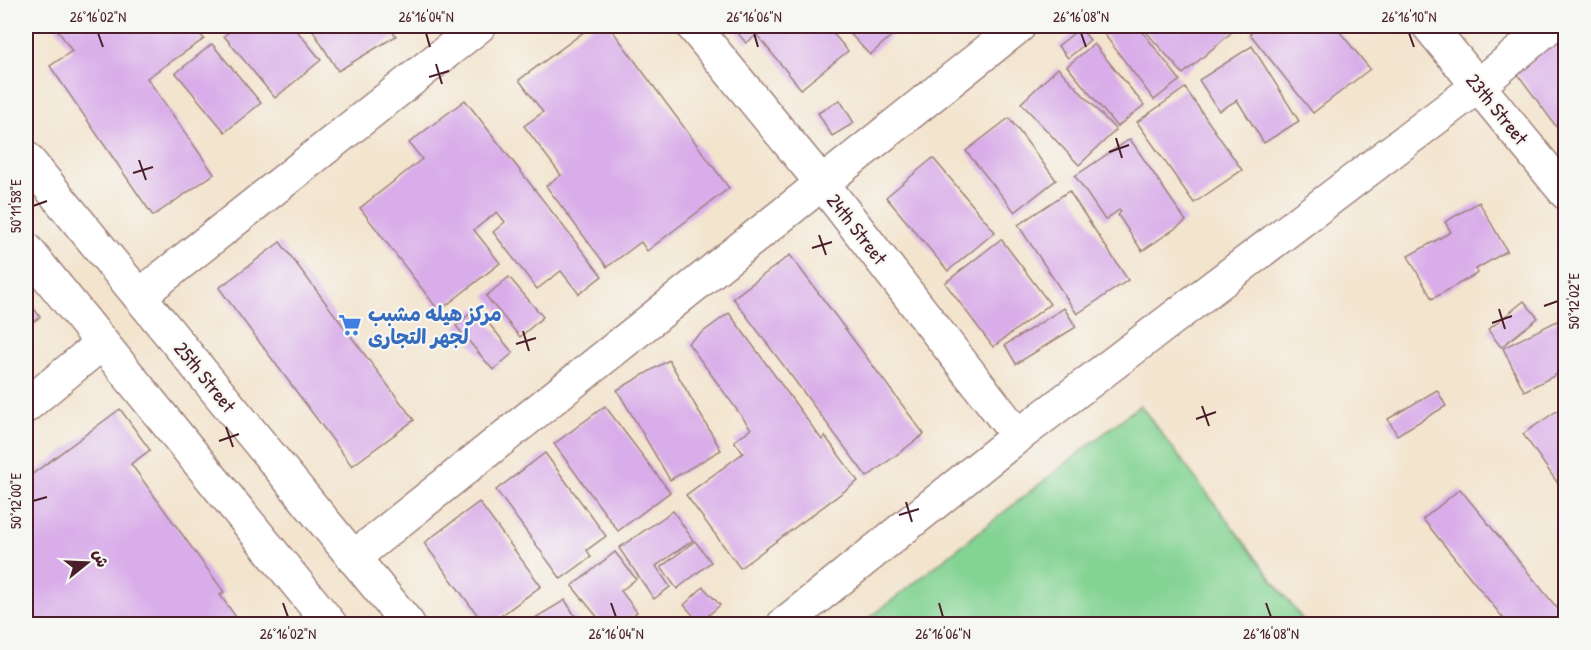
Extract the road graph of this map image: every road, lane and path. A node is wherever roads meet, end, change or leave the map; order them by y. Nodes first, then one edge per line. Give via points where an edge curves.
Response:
1 (479, 26) edge
2 (693, 26) edge
3 (1018, 26) edge
4 (1429, 26) edge
5 (1550, 26) edge
6 (1479, 86) junction
7 (26, 158) edge
8 (822, 183) junction
9 (1566, 193) edge
10 (26, 249) edge
11 (139, 296) junction
12 (102, 343) junction
13 (26, 406) edge
14 (1017, 436) junction
15 (353, 558) junction
16 (330, 624) edge
17 (408, 624) edge
18 (784, 624) edge

1 - 11 street
2 - 8 street, 24th Street
3 - 8 street
4 - 6 street, 23th Street
5 - 6 street
6 - 9 street, 23th Street
6 - 14 street
7 - 11 street, 25th Street
8 - 14 street, 24th Street
8 - 15 street
10 - 12 street
11 - 15 street, 25th Street
12 - 13 street
12 - 16 street
14 - 18 street
15 - 17 street, 25th Street

